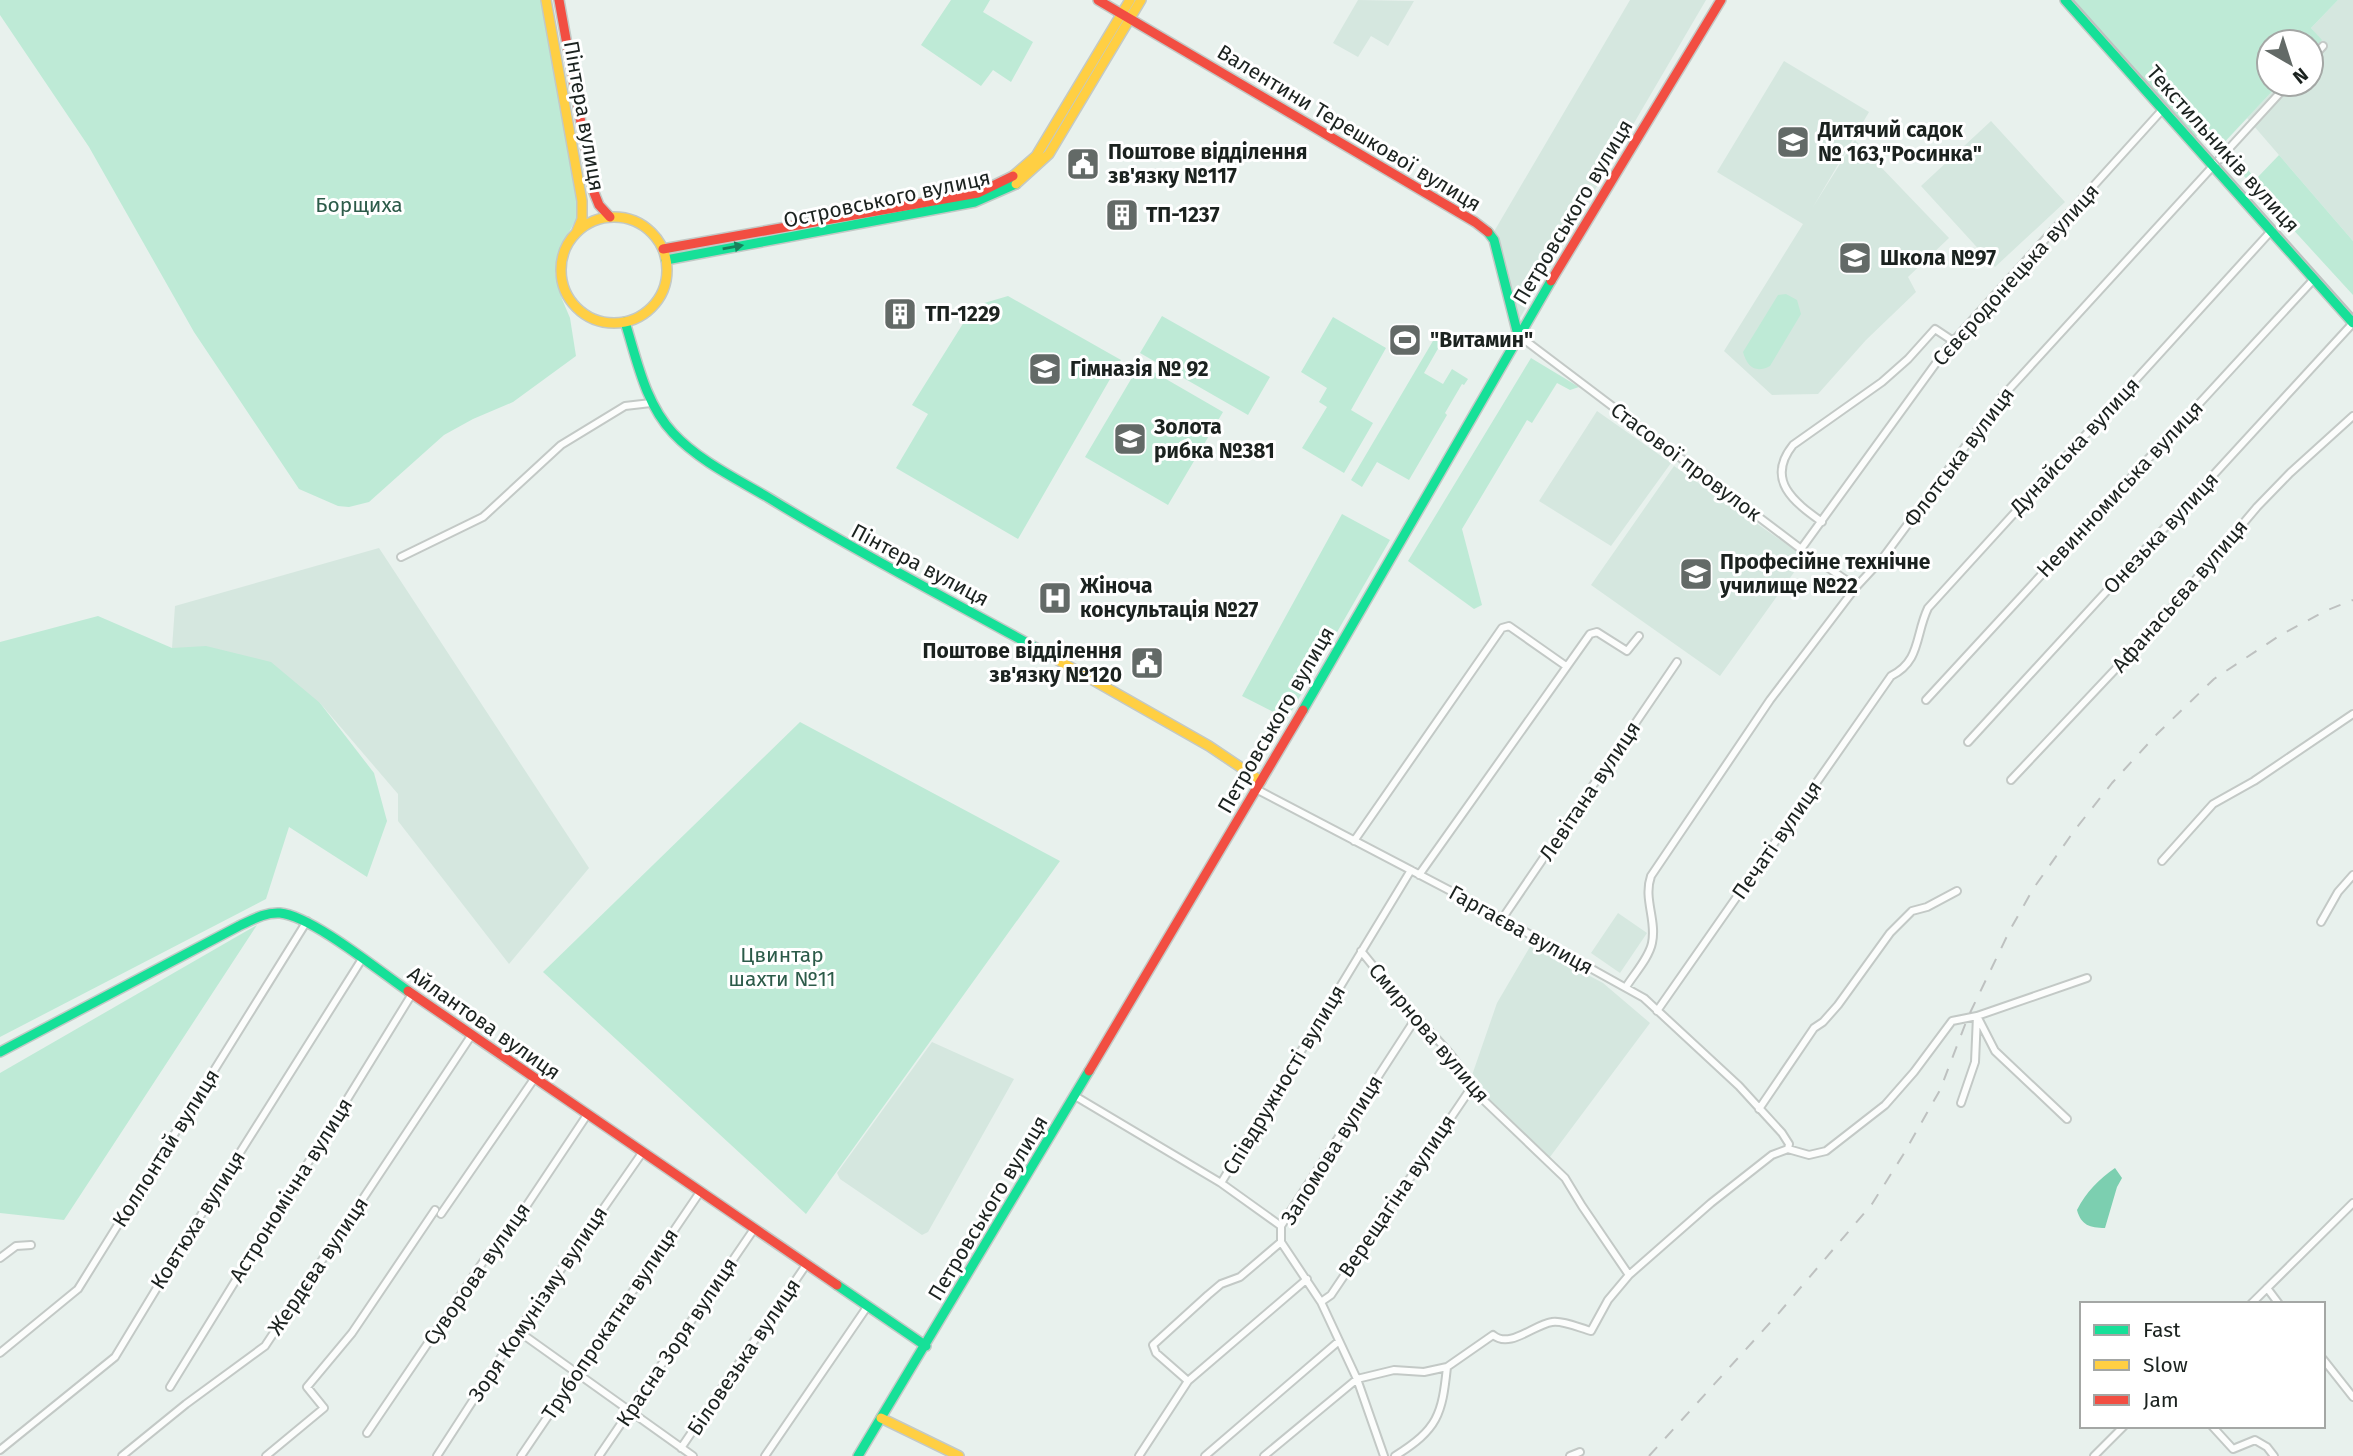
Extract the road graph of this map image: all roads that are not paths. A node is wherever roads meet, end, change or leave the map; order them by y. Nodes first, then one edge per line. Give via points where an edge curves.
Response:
1 (546, 0) edge
2 (559, 0) edge
3 (1098, 0) edge
4 (1130, 0) edge
5 (1141, 0) edge
6 (1720, 0) edge
7 (2065, 0) edge
8 (1126, 16) junction
9 (2275, 98) edge
10 (2164, 109) junction
11 (2214, 165) junction
12 (926, 202) junction
13 (923, 213) junction
14 (610, 217) junction
15 (818, 227) junction
16 (2272, 230) junction
17 (574, 236) junction
18 (663, 249) junction
19 (666, 260) junction
20 (2314, 279) junction
21 (625, 322) junction
22 (2353, 323) edge
23 (1518, 335) junction
24 (1953, 341) junction
25 (651, 402) junction
26 (2353, 416) edge
27 (1822, 522) junction
28 (1801, 549) junction
29 (401, 557) dead end
30 (1856, 587) junction
31 (1639, 636) dead end
32 (1677, 662) dead end
33 (1566, 666) junction
34 (1899, 674) joint
35 (1926, 700) dead end
36 (2353, 714) edge
37 (1968, 742) dead end
38 (2011, 780) dead end
39 (1258, 785) junction
40 (1354, 841) junction
41 (2162, 861) dead end
42 (1411, 870) junction
43 (1419, 874) junction
44 (2353, 875) edge
45 (1957, 891) dead end
46 (1502, 919) junction
47 (307, 921) junction
48 (2321, 922) dead end
49 (1362, 951) junction
50 (362, 959) junction
51 (2087, 978) dead end
52 (1626, 987) junction
53 (412, 994) junction
54 (1657, 1011) junction
55 (1977, 1016) junction
56 (1416, 1018) junction
57 (471, 1035) junction
58 (0, 1052) edge
59 (534, 1079) junction
60 (1471, 1088) junction
61 (1075, 1096) junction
62 (1961, 1104) dead end
63 (1759, 1109) junction
64 (587, 1115) junction
65 (2067, 1119) dead end
66 (1788, 1149) junction
67 (642, 1153) junction
68 (1222, 1183) junction
69 (700, 1192) junction
70 (2352, 1205) edge
71 (1281, 1226) junction
72 (754, 1229) junction
73 (1281, 1242) junction
74 (31, 1245) dead end
75 (0, 1258) edge
76 (806, 1265) junction
77 (1629, 1275) junction
78 (1307, 1279) junction
79 (2267, 1288) junction
80 (1321, 1302) junction
81 (2253, 1302) edge
82 (2278, 1302) edge
83 (867, 1307) junction
84 (518, 1331) junction
85 (1339, 1341) junction
86 (926, 1346) junction
87 (0, 1353) edge
88 (2325, 1362) edge
89 (1447, 1367) junction
90 (575, 1374) junction
91 (1357, 1379) junction
92 (1188, 1381) junction
93 (170, 1387) dead end
94 (2353, 1397) edge
95 (629, 1412) junction
96 (881, 1418) junction
97 (2122, 1428) edge
98 (2214, 1428) edge
99 (367, 1433) dead end
100 (681, 1448) junction
101 (2233, 1449) junction
102 (0, 1450) edge
103 (1580, 1452) dead end
104 (122, 1456) edge
105 (266, 1456) edge
106 (437, 1456) edge
107 (521, 1456) edge
108 (599, 1456) edge
109 (693, 1456) edge
110 (765, 1456) edge
111 (858, 1456) edge
112 (959, 1456) edge
113 (1139, 1456) edge
114 (1205, 1456) edge
115 (1264, 1456) edge
116 (1384, 1456) edge
117 (1395, 1456) edge
118 (1570, 1456) edge
119 (2094, 1456) edge
120 (2227, 1456) edge
121 (2274, 1456) edge

1 - 17 street, Пінтера вулиця via 582,201 582,219
2 - 14 street, Пінтера вулиця via 593,190
3 - 8 street, Валентини Терешкової вулиця
4 - 8 street, Островського вулиця
5 - 8 street, Островського вулиця
6 - 23 street, Петровського вулиця
7 - 10 street, Текстильників вулиця
8 - 12 street, Островського вулиця via 1024,168 995,188
8 - 13 street, Островського вулиця via 1036,170 1003,194
8 - 23 street, Валентини Терешкової вулиця via 1492,235
9 - 11 street, Флотська вулиця
10 - 11 street, Текстильників вулиця
10 - 24 street, Сєвєродонецька вулиця
11 - 16 street, Текстильників вулиця
11 - 30 street, Флотська вулиця via 2002,397 1882,559
12 - 13 street
12 - 15 street, Островського вулиця
13 - 15 street, Островського вулиця
14 - 17 street
14 - 18 street via 639,224
15 - 18 street, Островського вулиця
19 -> 15 street, Островського вулиця
16 - 20 street, Текстильників вулиця
16 - 34 street, Дунайська вулиця via 1928,608 1917,648
17 - 21 street via 562,267 569,298 596,320
18 - 19 street
19 - 21 street via 660,298 648,311
20 - 22 street, Текстильників вулиця
20 - 35 street, Невинномиська вулиця
21 - 25 street, Пінтера вулиця
22 - 37 street, Онезька вулиця
23 - 28 street, Стасової провулок
23 - 39 street, Петровського вулиця
24 - 27 street, Сєвєродонецька вулиця
24 - 27 street via 1935,329 1882,383 1786,454 1782,474 1787,490
25 - 29 street via 625,405 561,445 483,517
25 - 39 street, Пінтера вулиця via 673,433 713,464 837,540 1209,746
26 - 38 street, Афанасьєва вулиця via 2257,507 2159,624
27 - 28 street, Сєвєродонецька вулиця
28 - 30 street, Стасової провулок
30 - 52 street, Флотська вулиця via 1770,700 1651,876 1647,897 1653,939
31 - 33 street via 1627,651 1593,632
32 - 46 street, Левітана вулиця
33 - 40 street via 1509,626 1502,628
33 - 43 street
34 - 54 street, Печаті вулиця via 1891,676
36 - 41 street via 2213,804
39 - 40 street, Гаргаєва вулиця
39 - 61 street, Петровського вулиця
40 - 42 street, Гаргаєва вулиця
42 - 43 street, Гаргаєва вулиця
42 - 49 street, Співдружності вулиця
43 - 46 street, Гаргаєва вулиця
44 - 48 street
45 - 63 street via 1912,911 1890,933 1838,1005 1814,1028
46 - 52 street, Гаргаєва вулиця
47 - 50 street, Айлантова вулиця
47 - 58 street, Айлантова вулиця via 270,912
47 - 87 street, Коллонтай вулиця via 78,1289
49 - 56 street, Смирнова вулиця
49 - 68 street, Співдружності вулиця
50 - 53 street, Айлантова вулиця
50 - 102 street, Ковтюха вулиця via 115,1357
51 - 55 street
52 - 54 street, Гаргаєва вулиця
53 - 57 street, Айлантова вулиця
53 - 93 street, Астрономічна вулиця
54 - 63 street, Гаргаєва вулиця
55 - 62 street via 1975,1062
55 - 65 street via 1995,1051
55 - 66 street via 1952,1021 1885,1105 1826,1151 1809,1155
56 - 60 street, Смирнова вулиця via 1451,1053
56 - 71 street, Заломова вулиця
57 - 59 street, Айлантова вулиця
57 - 104 street, Жердєва вулиця via 265,1346
59 - 64 street, Айлантова вулиця
59 - 105 street via 352,1333 307,1387 324,1408
60 - 77 street, Смирнова вулиця via 1565,1178
60 - 80 street, Верещагіна вулиця via 1331,1295
61 - 68 street
61 - 86 street, Петровського вулиця
63 - 66 street, Гаргаєва вулиця via 1782,1133
64 - 67 street, Айлантова вулиця
64 - 99 street, Суворова вулиця
66 - 77 street via 1772,1155 1711,1203
67 - 69 street, Айлантова вулиця
67 - 84 street, Зоря Комунізму вулиця
68 - 71 street
69 - 72 street, Айлантова вулиця
69 - 90 street, Трубопрокатна вулиця
70 - 79 street
71 - 73 street, Заломова вулиця
72 - 76 street, Айлантова вулиця
72 - 95 street, Красна Зоря вулиця
73 - 78 street
73 - 92 street, Заломова вулиця via 1240,1277 1221,1284 1157,1339 1153,1345 1156,1353
74 - 75 street via 16,1246
76 - 83 street, Айлантова вулиця
76 - 100 street, Біловезька вулиця
77 - 89 street via 1591,1331 1553,1321 1511,1339 1493,1335
78 - 80 street
78 - 92 street, Верещагіна вулиця
79 - 81 street
79 - 82 street
80 - 85 street
83 - 86 street, Айлантова вулиця
83 - 110 street
84 - 90 street
84 - 106 street, Зоря Комунізму вулиця
85 - 91 street
85 - 114 street
86 - 96 street, Петровського вулиця
88 - 94 street
89 - 91 street via 1424,1372 1394,1370
89 - 117 street via 1443,1404 1429,1431
90 - 95 street
90 - 107 street, Трубопрокатна вулиця
91 - 115 street
91 - 116 street
92 - 113 street, Верещагіна вулиця
95 - 100 street
95 - 108 street, Красна Зоря вулиця
96 - 111 street, Петровського вулиця
96 - 112 street
97 - 119 street
98 - 101 street
100 - 109 street
101 - 120 street
101 - 121 street via 2255,1440
103 - 118 street

